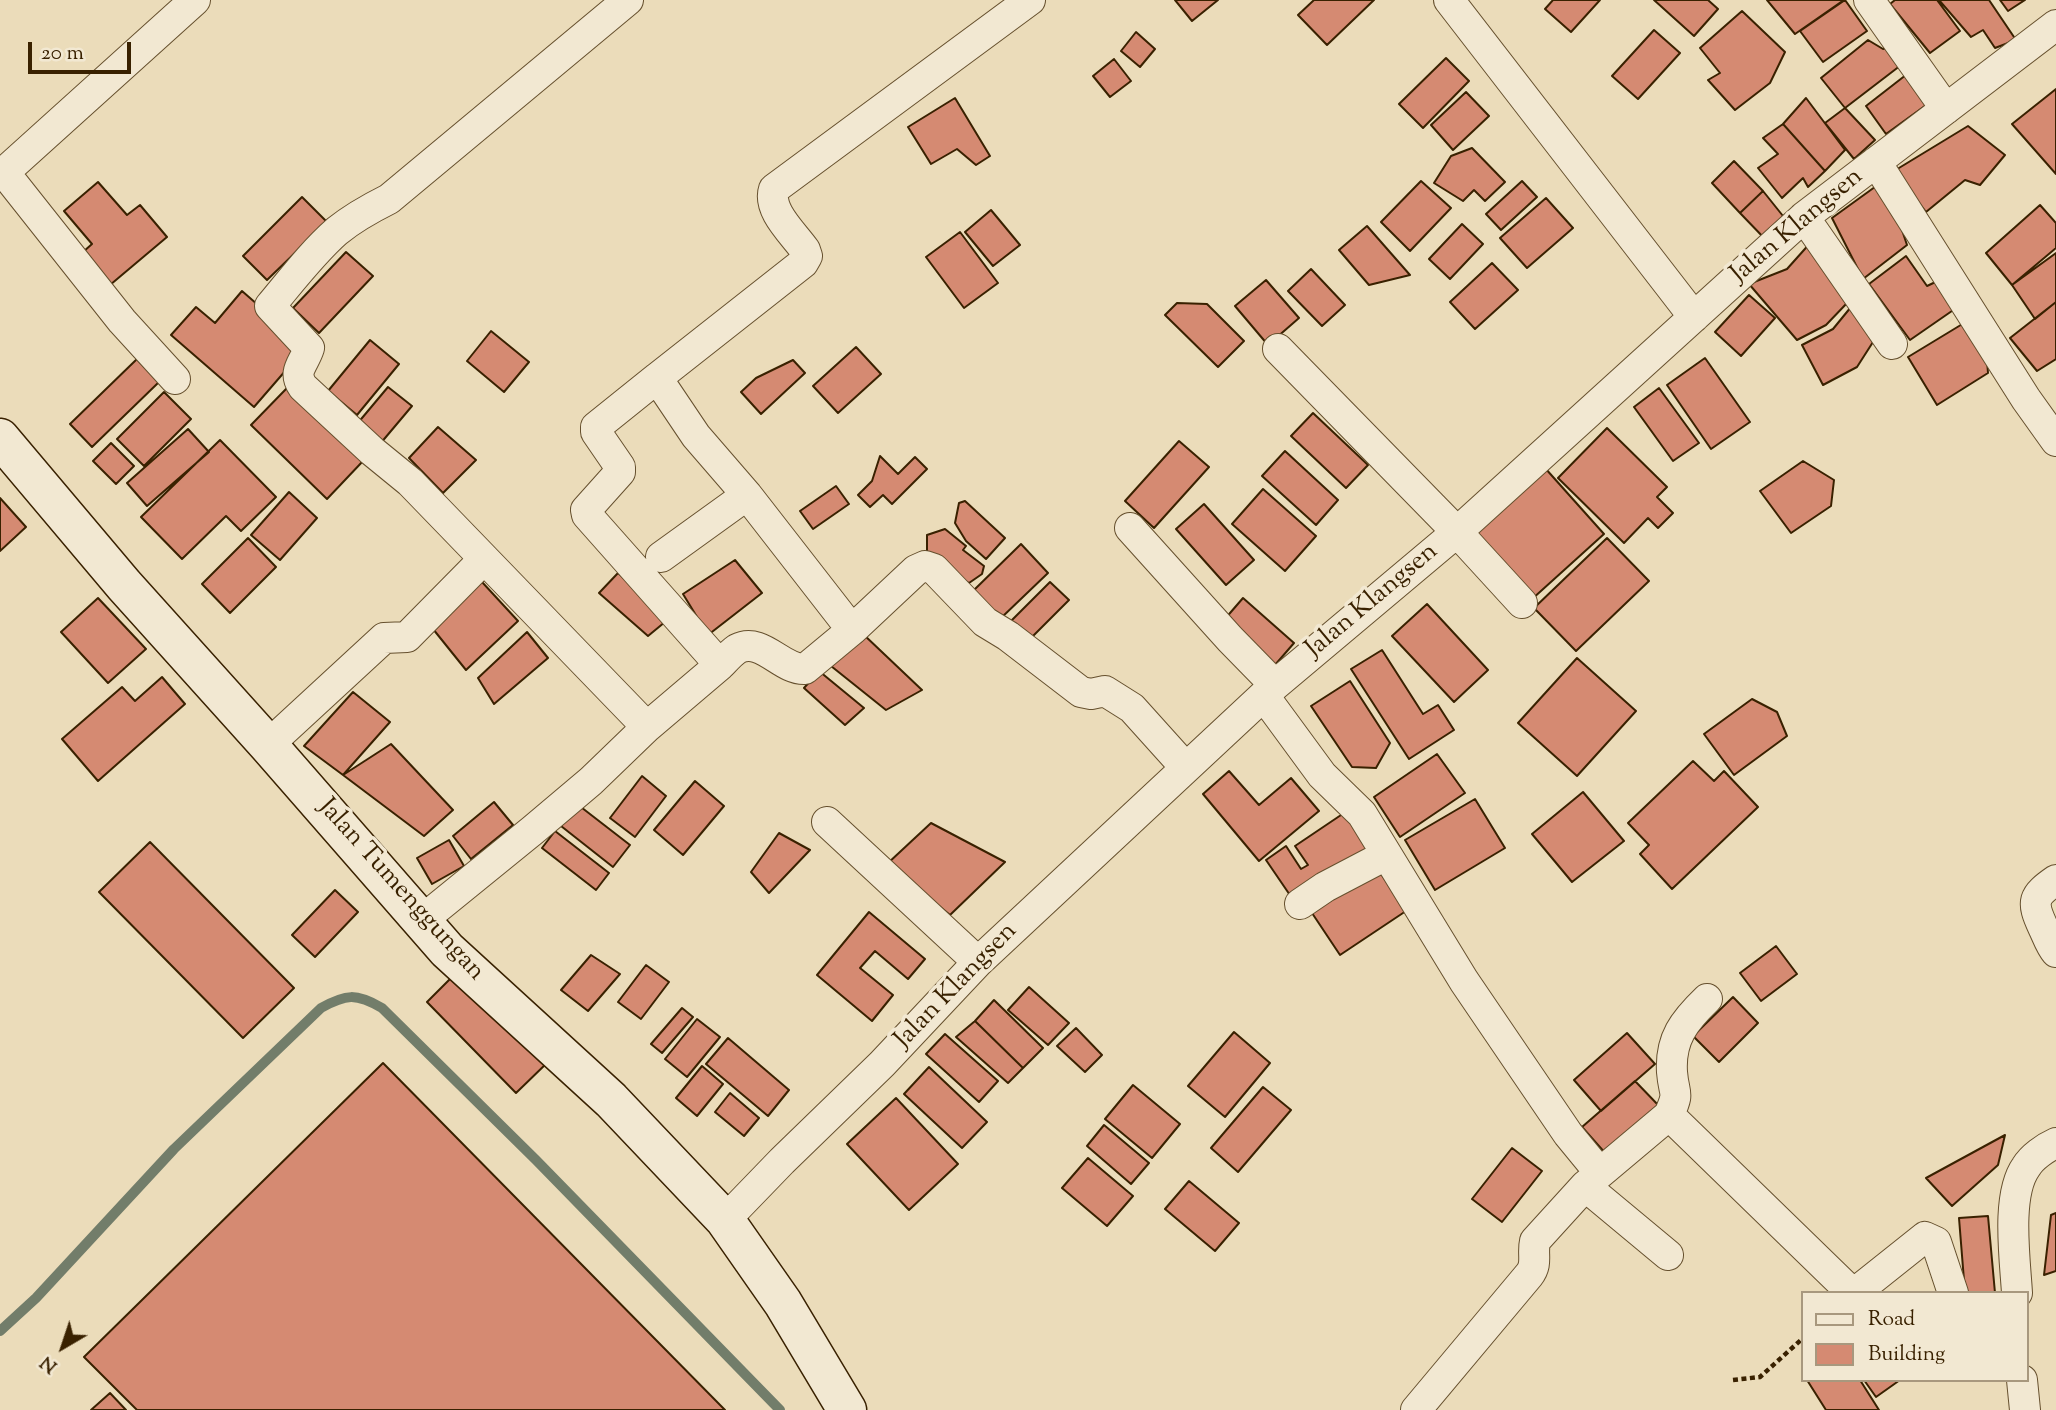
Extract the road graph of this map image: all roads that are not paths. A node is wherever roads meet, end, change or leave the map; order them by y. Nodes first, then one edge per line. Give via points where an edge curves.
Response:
1 (195, 0) edge
2 (628, 0) edge
3 (1030, 0) edge
4 (1449, 0) edge
5 (1869, 0) edge
6 (2056, 25) edge
7 (1947, 109) junction
8 (1876, 162) junction
9 (2, 174) edge
10 (1804, 217) junction
11 (1694, 317) junction
12 (1892, 344) dead end
13 (1278, 349) dead end
14 (657, 378) junction
15 (175, 379) dead end
16 (0, 439) edge
17 (2056, 441) edge
18 (747, 495) junction
19 (1130, 528) dead end
20 (1457, 532) junction
21 (661, 557) dead end
22 (484, 559) junction
23 (1522, 603) dead end
24 (852, 630) junction
25 (720, 665) junction
26 (1269, 690) junction
27 (647, 727) junction
28 (268, 745) junction
29 (1186, 768) junction
30 (827, 822) dead end
31 (1386, 855) junction
32 (2056, 880) edge
33 (1300, 904) dead end
34 (421, 921) junction
35 (2056, 952) edge
36 (978, 962) junction
37 (1707, 999) dead end
38 (1669, 1115) junction
39 (2056, 1143) edge
40 (1593, 1179) junction
41 (726, 1220) junction
42 (1668, 1255) dead end
43 (1852, 1291) edge
44 (1856, 1291) edge
45 (1953, 1291) edge
46 (2017, 1291) edge
47 (847, 1410) edge
48 (1416, 1410) edge

1 - 9 street
2 - 22 street via 389,199 337,231 270,306 309,348 298,368 297,379 303,387 410,482
3 - 14 street via 774,189 774,207 805,250 803,263
4 - 11 street
5 - 7 street
6 - 7 street, Jalan Klangsen
7 - 8 street, Jalan Klangsen
8 - 10 street, Jalan Klangsen
8 - 17 street
9 - 15 street via 121,321
10 - 11 street, Jalan Klangsen
10 - 12 street
11 - 20 street, Jalan Klangsen
13 - 20 street
14 - 18 street via 696,436
14 - 25 street via 596,427 620,472 586,510 587,515
16 - 28 street, Jalan Tumenggungan
18 - 21 street
18 - 24 street
19 - 26 street via 1230,639
20 - 23 street
20 - 26 street, Jalan Klangsen
22 - 27 street
22 - 28 street via 407,637 384,638
24 - 25 street via 805,669 746,647
24 - 29 street via 916,570 934,569 985,622 1081,692 1105,691 1132,708
25 - 27 street
26 - 29 street, Jalan Klangsen
26 - 31 street via 1321,775 1362,814
27 - 34 street via 552,814
28 - 34 street, Jalan Tumenggungan
29 - 36 street, Jalan Klangsen
30 - 36 street
31 - 33 street
31 - 40 street
32 - 35 street via 2040,891 2035,909
34 - 41 street, Jalan Tumenggungan via 611,1100
36 - 41 street, Jalan Klangsen
37 - 38 street via 1676,1036 1672,1072 1677,1096
38 - 40 street
38 - 43 street
39 - 46 street via 2026,1166 2016,1188
40 - 42 street
40 - 48 street via 1535,1241 1530,1275
41 - 47 street, Jalan Tumenggungan
44 - 45 street via 1925,1237 1936,1242

